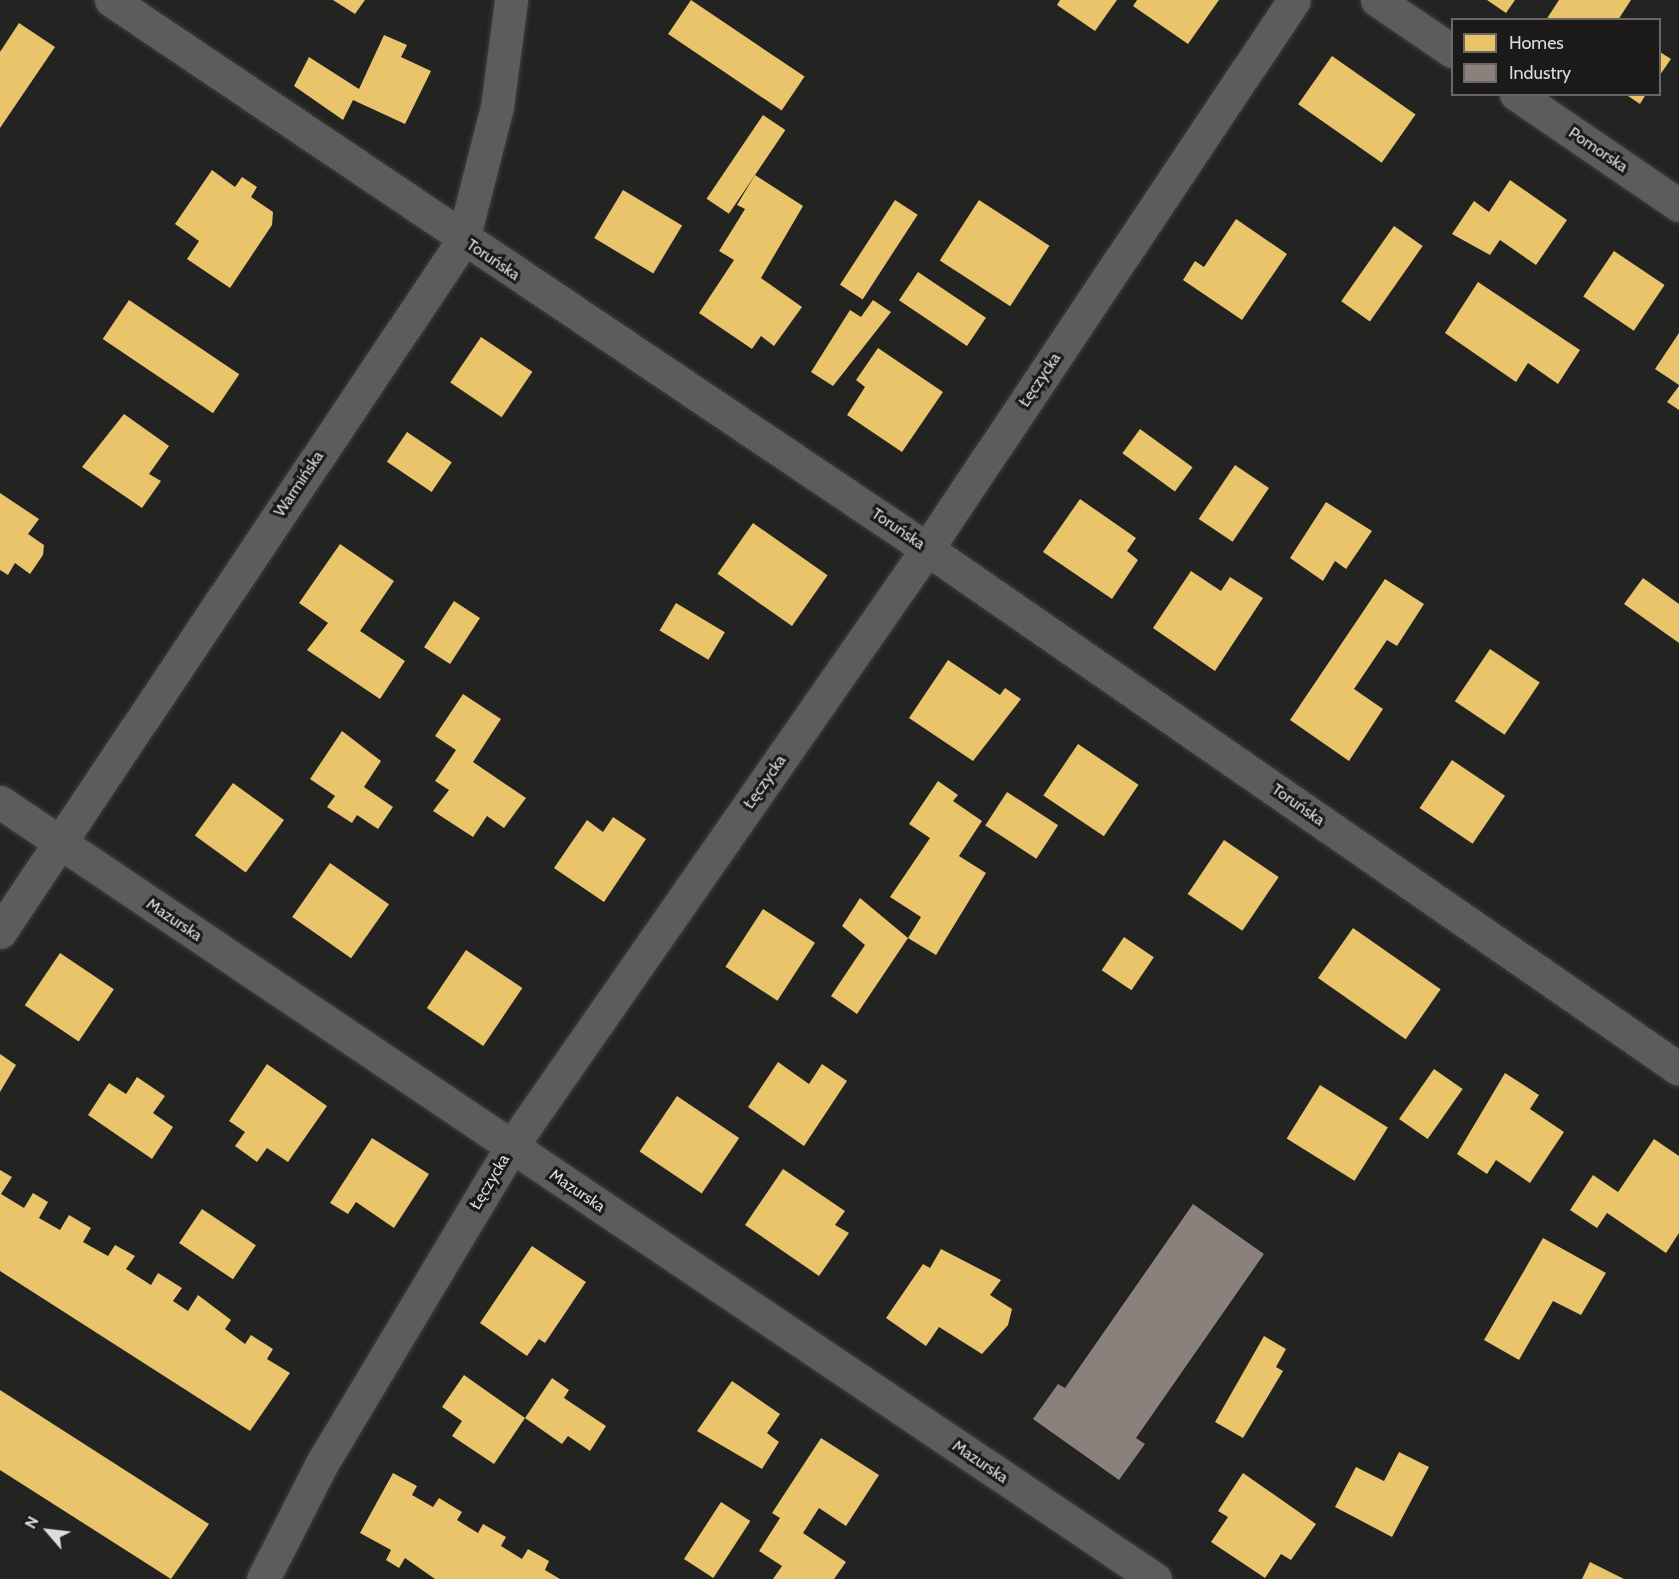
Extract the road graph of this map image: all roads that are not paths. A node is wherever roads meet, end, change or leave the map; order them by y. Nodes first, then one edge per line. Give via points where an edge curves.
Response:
1 (111, 0) edge
2 (512, 0) edge
3 (1294, 0) edge
4 (1377, 0) edge
5 (1451, 50) edge
6 (1519, 96) edge
7 (1679, 205) edge
8 (463, 240) junction
9 (927, 549) junction
10 (0, 802) edge
11 (59, 843) junction
12 (0, 932) edge
13 (1679, 1069) edge
14 (511, 1148) junction
15 (263, 1579) edge
16 (1155, 1579) edge

1 - 8 street, Toruńska
2 - 8 street, Warmińska via 497,107
3 - 9 street, Łęczycka
4 - 5 street
6 - 7 street, Pomorska
8 - 9 street, Toruńska
8 - 11 street, Warmińska
9 - 13 street, Toruńska
9 - 14 street, Łęczycka
10 - 11 street, Mazurska
11 - 12 street, Warmińska
11 - 14 street, Mazurska
14 - 15 street, Łęczycka via 321,1465
14 - 16 street, Mazurska

